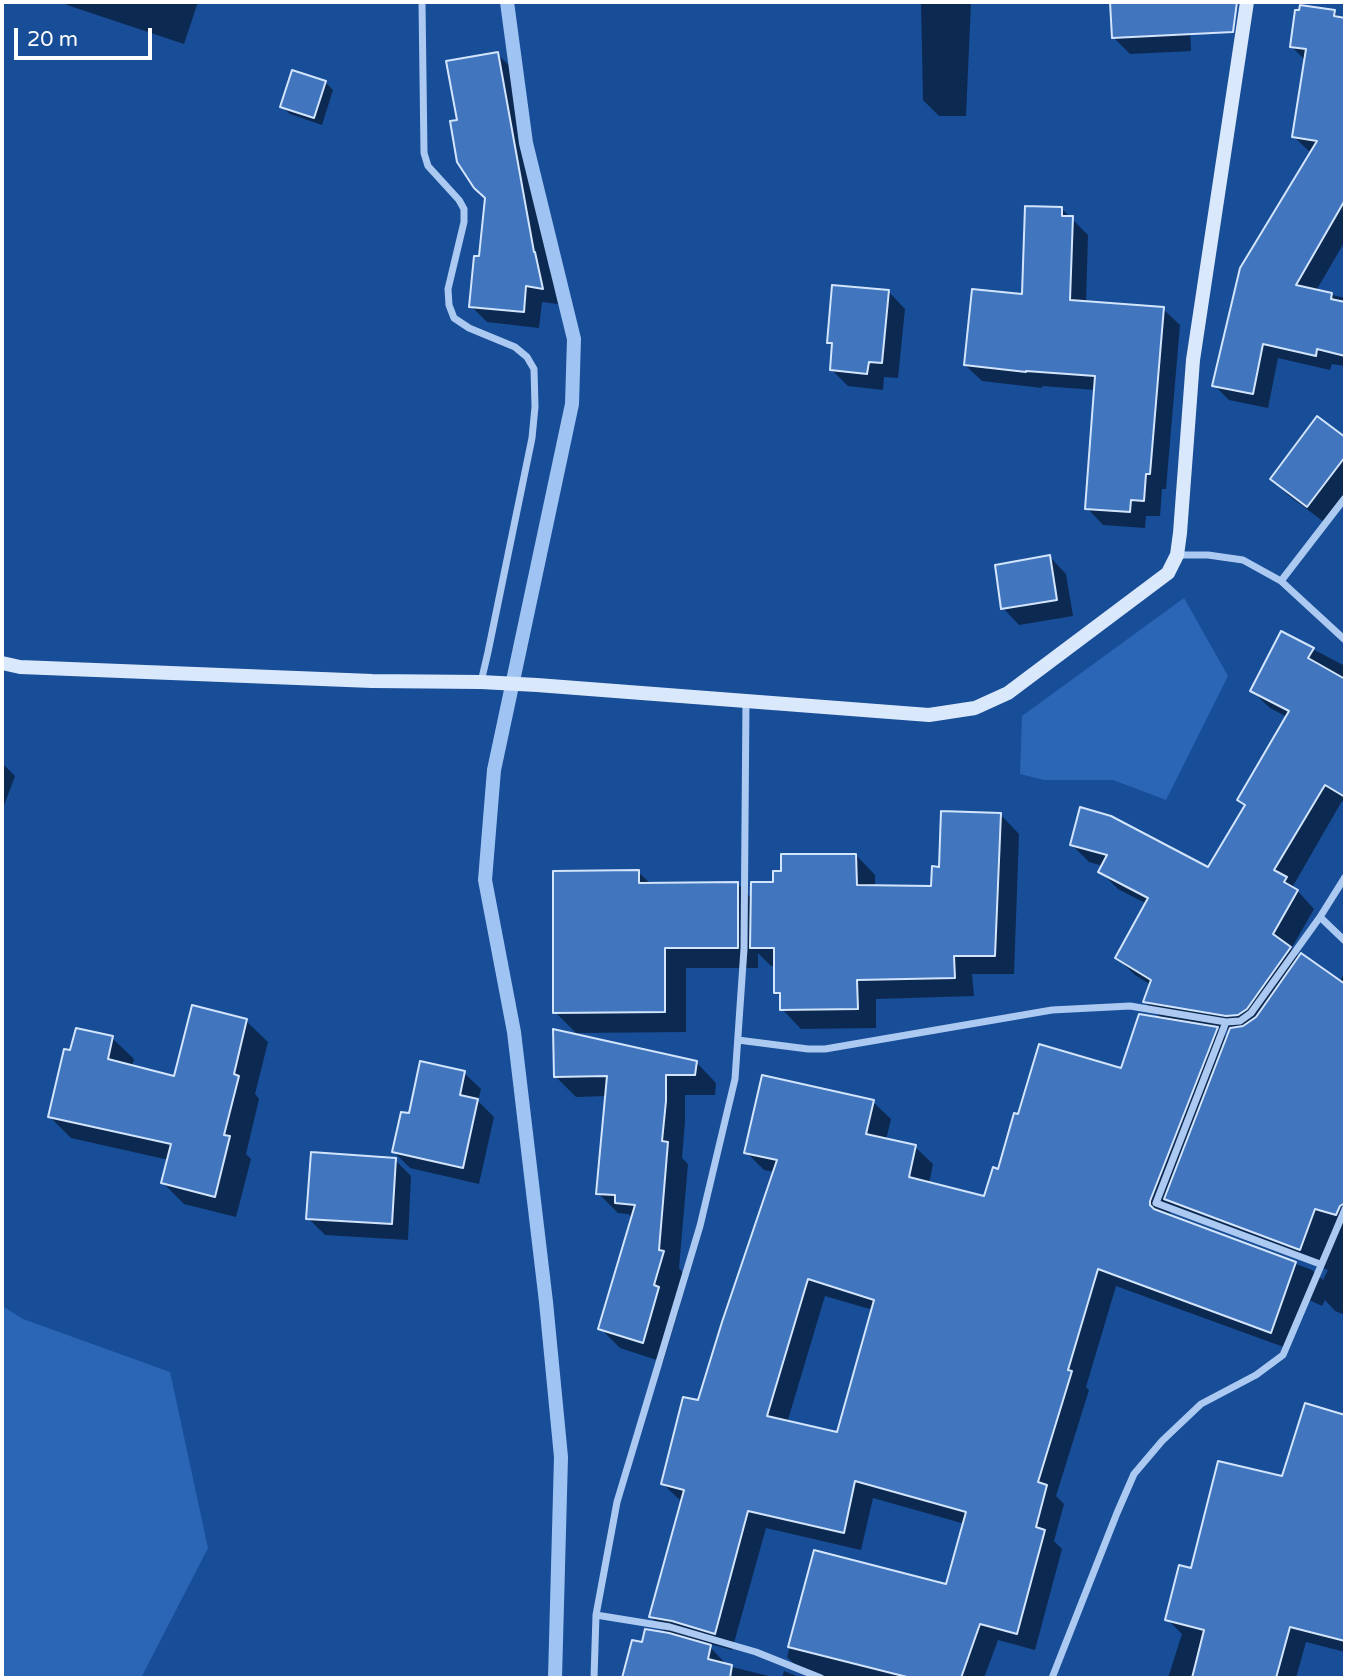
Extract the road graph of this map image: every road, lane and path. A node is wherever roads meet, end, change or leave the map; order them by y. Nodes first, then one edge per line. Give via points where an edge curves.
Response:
1 (422, 2) edge
2 (1247, 2) edge
3 (1345, 498) edge
4 (1177, 555) junction
5 (1281, 581) junction
6 (1345, 640) edge
7 (2, 663) edge
8 (481, 682) junction
9 (746, 700) junction
10 (1345, 877) edge
11 (1320, 917) junction
12 (1345, 941) edge
13 (1226, 1022) junction
14 (738, 1040) junction
15 (1345, 1209) edge
16 (1320, 1264) junction
17 (596, 1615) junction
18 (594, 1678) edge
19 (821, 1678) edge
20 (1052, 1678) edge

1 - 8 street via 424,153 428,166 464,209 449,305 454,318 515,347 534,369 532,439
2 - 4 street via 1193,360
3 - 5 street
4 - 5 street via 1243,560
4 - 9 street via 1168,573 1008,693 975,708 929,715
5 - 6 street
7 - 8 street
8 - 9 street
9 - 14 street via 744,949
10 - 11 street
11 - 12 street
11 - 13 street via 1251,1013 1240,1021
13 - 14 street via 1130,1006 1052,1010 825,1049
13 - 16 street via 1156,1203
14 - 17 street via 735,1079 700,1226 617,1502
15 - 16 street
16 - 20 street via 1283,1355 1256,1376 1201,1404 1134,1474
17 - 18 street
17 - 19 street via 670,1627 756,1652

